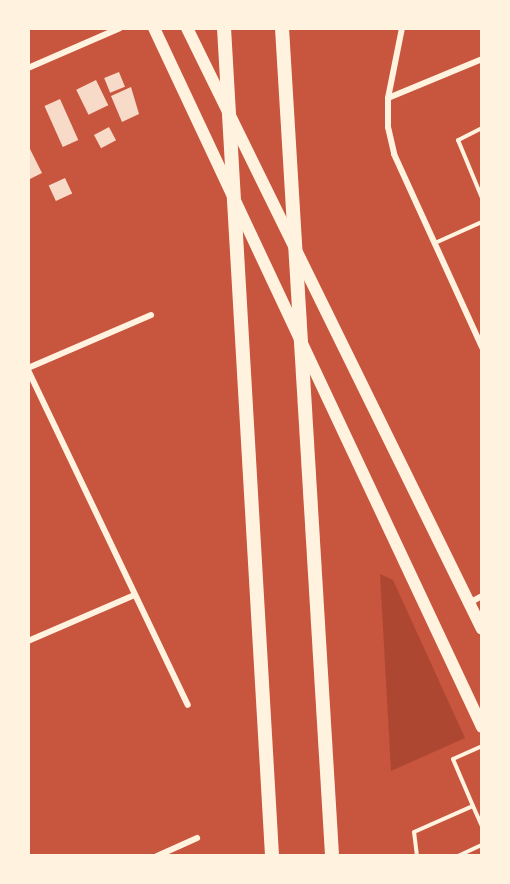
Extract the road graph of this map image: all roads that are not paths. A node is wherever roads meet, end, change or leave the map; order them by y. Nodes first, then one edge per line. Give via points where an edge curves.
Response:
1 (120, 28) edge
2 (154, 28) edge
3 (187, 28) edge
4 (224, 28) edge
5 (282, 28) edge
6 (402, 28) edge
7 (482, 59) edge
8 (28, 68) edge
9 (388, 98) junction
10 (482, 128) edge
11 (482, 198) edge
12 (482, 222) edge
13 (434, 243) junction
14 (151, 315) dead end
15 (482, 347) edge
16 (28, 369) edge
17 (135, 596) junction
18 (482, 596) edge
19 (469, 603) junction
20 (482, 629) edge
21 (28, 641) edge
22 (188, 705) dead end
23 (482, 727) edge
24 (482, 746) edge
25 (472, 806) junction
26 (482, 826) edge
27 (197, 838) dead end
28 (482, 844) edge
29 (157, 855) edge
30 (272, 855) edge
31 (332, 855) edge
32 (417, 855) edge
33 (458, 855) edge

1 - 8 street
2 - 23 main road
3 - 19 main road
4 - 30 highway
5 - 31 highway
6 - 9 street
7 - 9 street
9 - 13 street via 388,127 394,154
10 - 11 lane via 458,140
12 - 13 lane
13 - 15 street
14 - 16 street
16 - 17 street
17 - 21 street
17 - 22 street
18 - 19 street
19 - 20 main road
24 - 25 lane via 453,759
25 - 26 lane
25 - 32 lane via 414,832
27 - 29 street
28 - 33 lane

